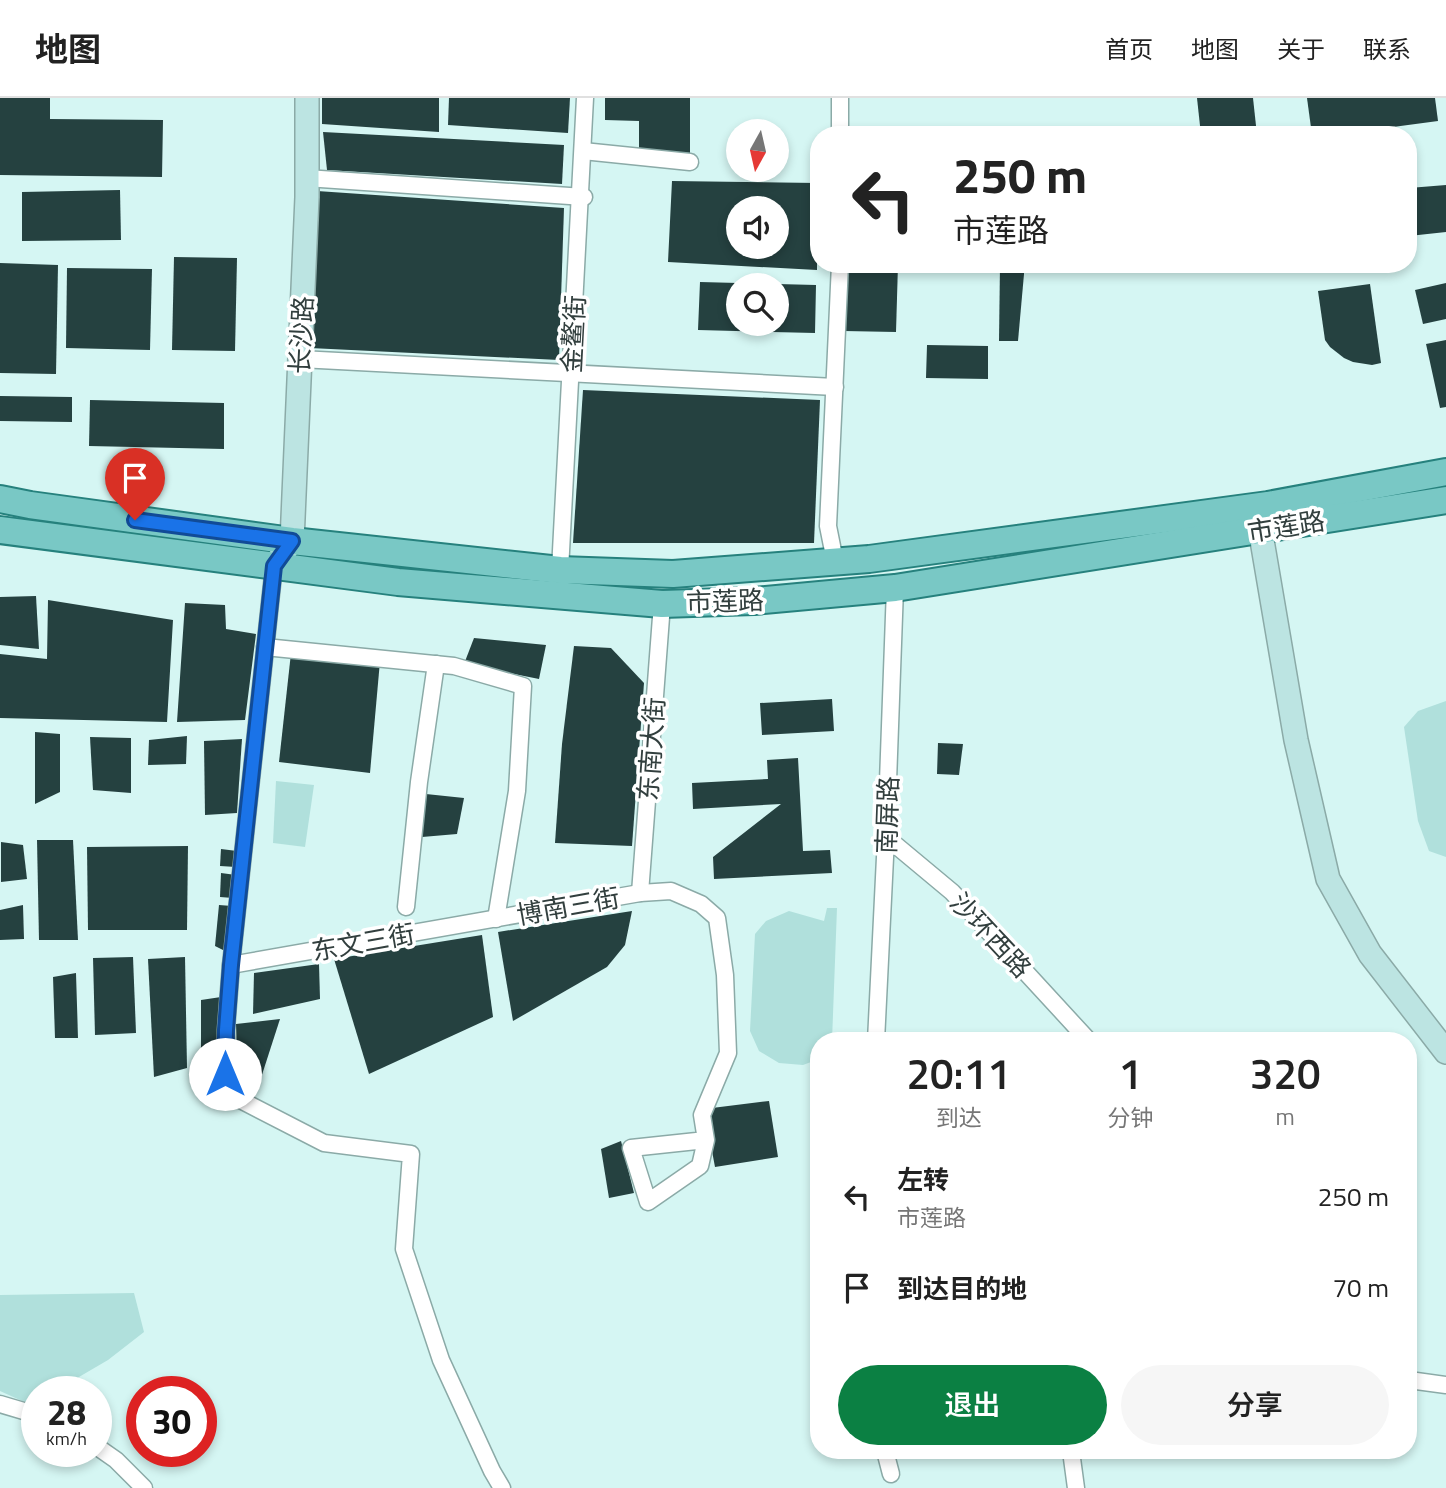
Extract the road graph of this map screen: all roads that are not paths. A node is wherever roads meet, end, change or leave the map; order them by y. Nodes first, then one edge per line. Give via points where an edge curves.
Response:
1 (307, 98) edge
2 (585, 98) edge
3 (840, 98) edge
4 (840, 126) edge
5 (583, 151) junction
6 (691, 162) dead end
7 (306, 178) junction
8 (584, 197) dead end
9 (840, 273) edge
10 (300, 359) junction
11 (571, 374) junction
12 (835, 387) junction
13 (1446, 472) edge
14 (0, 499) edge
15 (1446, 500) edge
16 (1258, 519) junction
17 (0, 530) edge
18 (292, 541) junction
19 (835, 561) junction
20 (274, 566) junction
21 (559, 570) junction
22 (895, 588) junction
23 (662, 604) junction
24 (265, 647) junction
25 (436, 664) junction
26 (886, 837) junction
27 (640, 893) junction
28 (407, 907) dead end
29 (496, 919) junction
30 (231, 965) junction
31 (876, 1032) edge
32 (1081, 1032) edge
33 (1446, 1052) edge
34 (706, 1140) junction
35 (1417, 1382) edge
36 (1446, 1385) edge
37 (0, 1404) edge
38 (21, 1410) edge
39 (112, 1458) edge
40 (888, 1459) edge
41 (1072, 1459) edge
42 (891, 1474) dead end
43 (144, 1488) edge
44 (502, 1488) edge
45 (1076, 1488) edge

1 - 7 street, 长沙路
2 - 5 street, 金鳌街
3 - 4 street
5 - 6 street
5 - 11 street, 金鳌街
7 - 8 street
7 - 10 street, 长沙路
9 - 12 street
10 - 11 street
10 - 18 street, 长沙路
11 - 12 street
11 - 21 street, 金鳌街
12 - 19 street via 828,526
13 - 16 main road, 市莲路
14 - 18 main road, 市莲路
15 - 16 main road, 市莲路
16 - 19 main road, 市莲路
16 - 22 main road, 市莲路
16 - 33 street via 1296,740 1328,879 1370,954
17 - 20 main road, 市莲路
18 - 20 street
18 - 21 main road, 市莲路
19 - 21 main road, 市莲路 via 673,574
20 - 23 main road, 市莲路 via 398,582
20 - 24 street
22 - 23 main road, 市莲路
22 - 26 street, 南屏路
23 - 27 street, 东南大街
24 - 25 street
24 - 30 street
25 - 28 street
25 - 29 street via 523,686 517,791
26 - 31 street, 南屏路
26 - 32 street, 沙环西路 via 952,892
27 - 29 street, 博南三街
27 - 34 street, 博南三街 via 670,891 701,904 717,918 728,1053 702,1115
29 - 30 street, 东文三街
30 - 44 street via 225,1092 324,1143 411,1154 404,1249 441,1360
34 - 34 street via 700,1166 648,1202 631,1148
35 - 36 street
37 - 38 street
39 - 43 street
40 - 42 street
41 - 45 street

